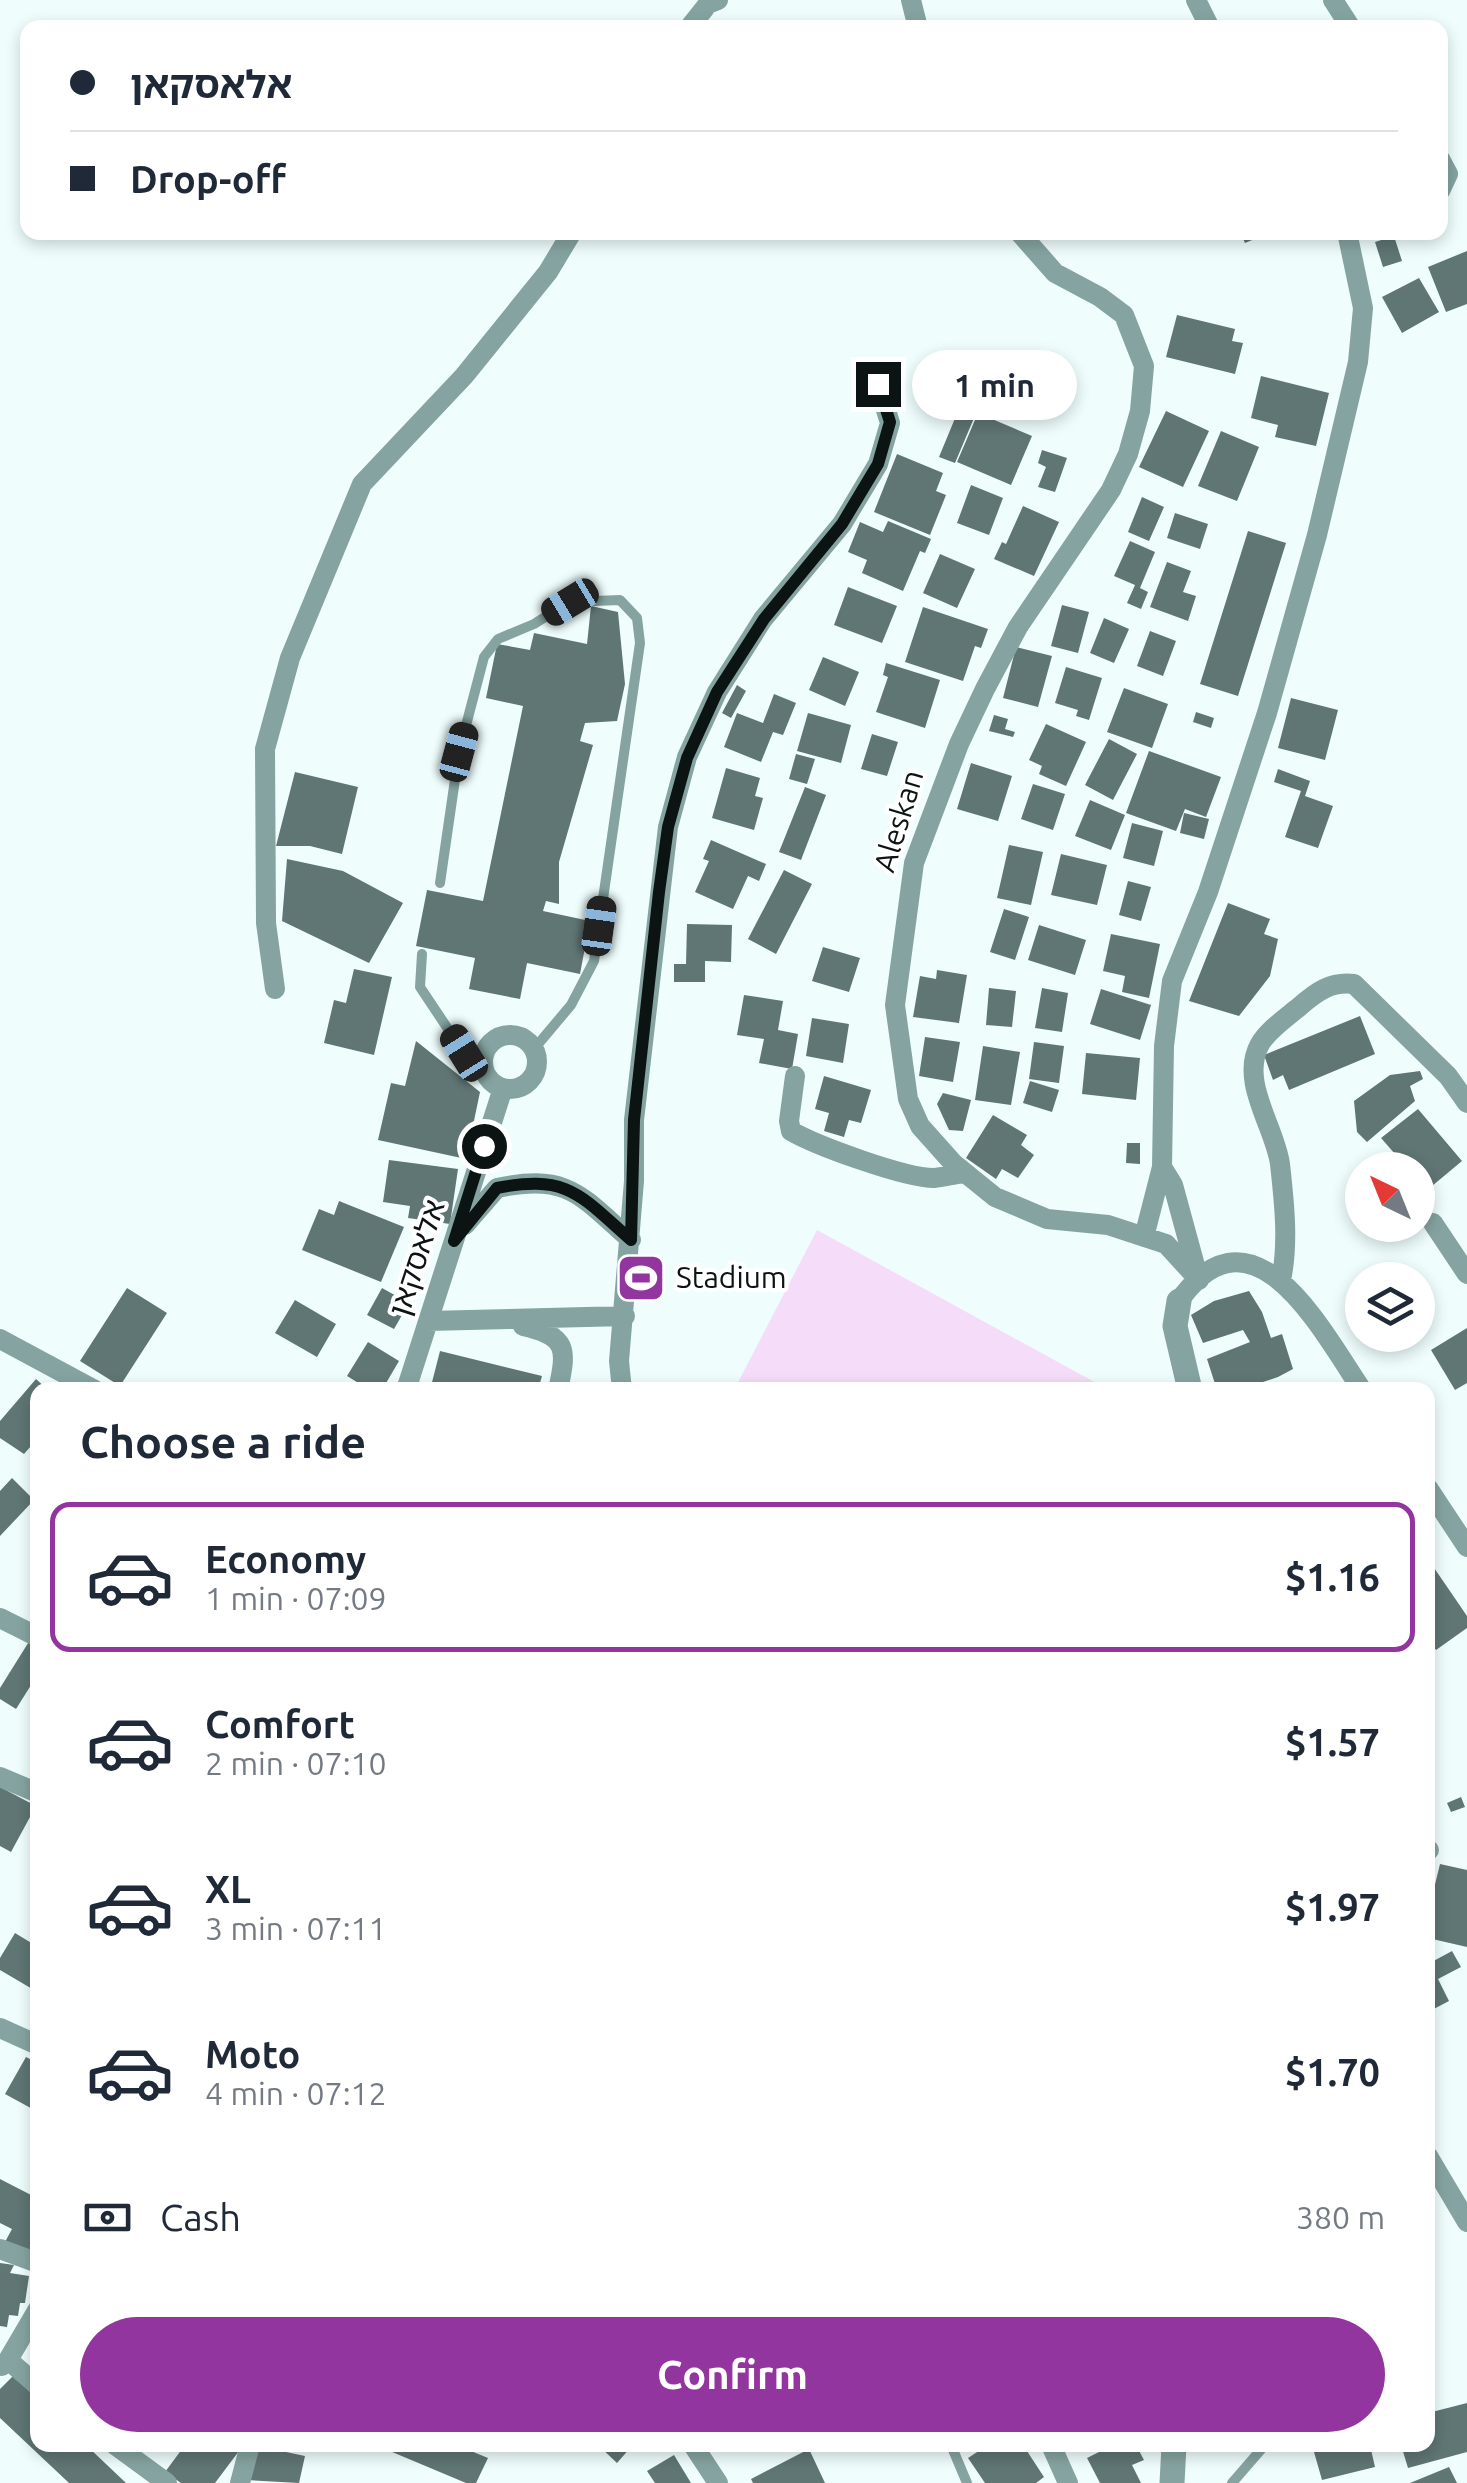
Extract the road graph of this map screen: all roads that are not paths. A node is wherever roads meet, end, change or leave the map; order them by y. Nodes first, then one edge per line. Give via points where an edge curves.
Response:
1 (718, 0) edge
2 (695, 20) edge
3 (567, 240) edge
4 (1025, 240) edge
5 (1349, 240) edge
6 (878, 384) dead end
7 (440, 883) dead end
8 (422, 954) dead end
9 (275, 989) dead end
10 (534, 1049) junction
11 (483, 1061) junction
12 (795, 1076) dead end
13 (503, 1088) junction
14 (1467, 1102) edge
15 (1162, 1167) junction
16 (966, 1173) junction
17 (1435, 1226) edge
18 (1144, 1237) junction
19 (631, 1240) junction
20 (454, 1241) junction
21 (1467, 1274) edge
22 (1199, 1280) junction
23 (1282, 1280) junction
24 (1179, 1301) joint
25 (625, 1316) junction
26 (428, 1321) junction
27 (496, 1321) junction
28 (0, 1338) edge
29 (80, 1382) edge
30 (409, 1382) edge
31 (559, 1382) edge
32 (621, 1382) edge
33 (1188, 1382) edge
34 (1357, 1382) edge
35 (1435, 1499) edge
36 (1467, 1547) edge
37 (0, 1618) edge
38 (30, 1632) edge
39 (0, 1777) edge
40 (30, 1790) edge
41 (0, 2028) edge
42 (30, 2041) edge
43 (1435, 2168) edge
44 (1467, 2222) edge
45 (0, 2250) edge
46 (30, 2260) edge
47 (30, 2322) edge
48 (4, 2363) edge
49 (30, 2381) edge
50 (124, 2452) edge
51 (248, 2452) edge
52 (698, 2452) edge
53 (955, 2452) edge
54 (1054, 2452) edge
55 (1174, 2452) edge
56 (1259, 2452) edge
57 (166, 2483) edge
58 (240, 2483) edge
59 (718, 2483) edge
60 (966, 2483) edge
61 (1068, 2483) edge
62 (1172, 2483) edge
63 (1232, 2483) edge

1 - 2 street
3 - 9 street via 464,376 362,484 290,658 265,749 266,923
4 - 16 street, Aleskan via 1055,273 1124,314 1144,366 1128,454 985,688 914,863 895,1004 908,1099 920,1126
5 - 15 street via 1362,308 1358,362 1267,713 1172,981
6 - 19 street via 890,422 878,464 842,524 754,633 687,758 659,892 634,1120
7 - 10 lane via 459,752 484,657 498,639 570,602 620,600 636,618 640,643 594,961
8 - 11 lane via 420,987 464,1053
10 - 11 street via 504,1036 489,1045
10 - 13 street via 536,1067 528,1082
11 - 13 street via 488,1078
12 - 16 street via 789,1121 791,1131 807,1141 931,1178
13 - 20 street, אלאסקאן
14 - 23 street via 1354,984 1339,982 1315,993 1260,1044 1253,1070 1279,1160 1286,1238
15 - 18 street
15 - 22 street
16 - 18 street, Aleskan via 994,1197 1048,1219 1108,1225
17 - 21 street
18 - 22 street, Aleskan via 1166,1244
19 - 20 street via 580,1197 548,1182 497,1188
19 - 25 street
20 - 26 street, אלאסקאן
22 - 23 street via 1214,1267 1232,1264 1266,1268
22 - 24 street
23 - 34 street
24 - 33 street via 1175,1326
25 - 27 street
25 - 32 street
26 - 27 street
26 - 30 street, אלאסקאן
27 - 31 street via 554,1336 564,1357
28 - 29 street
35 - 36 street
37 - 38 street
39 - 40 street
41 - 42 street
43 - 44 street
45 - 46 street
47 - 48 street
48 - 49 street
50 - 57 street
51 - 58 street
52 - 59 street
53 - 60 lane
54 - 61 street
55 - 62 street
56 - 63 lane

